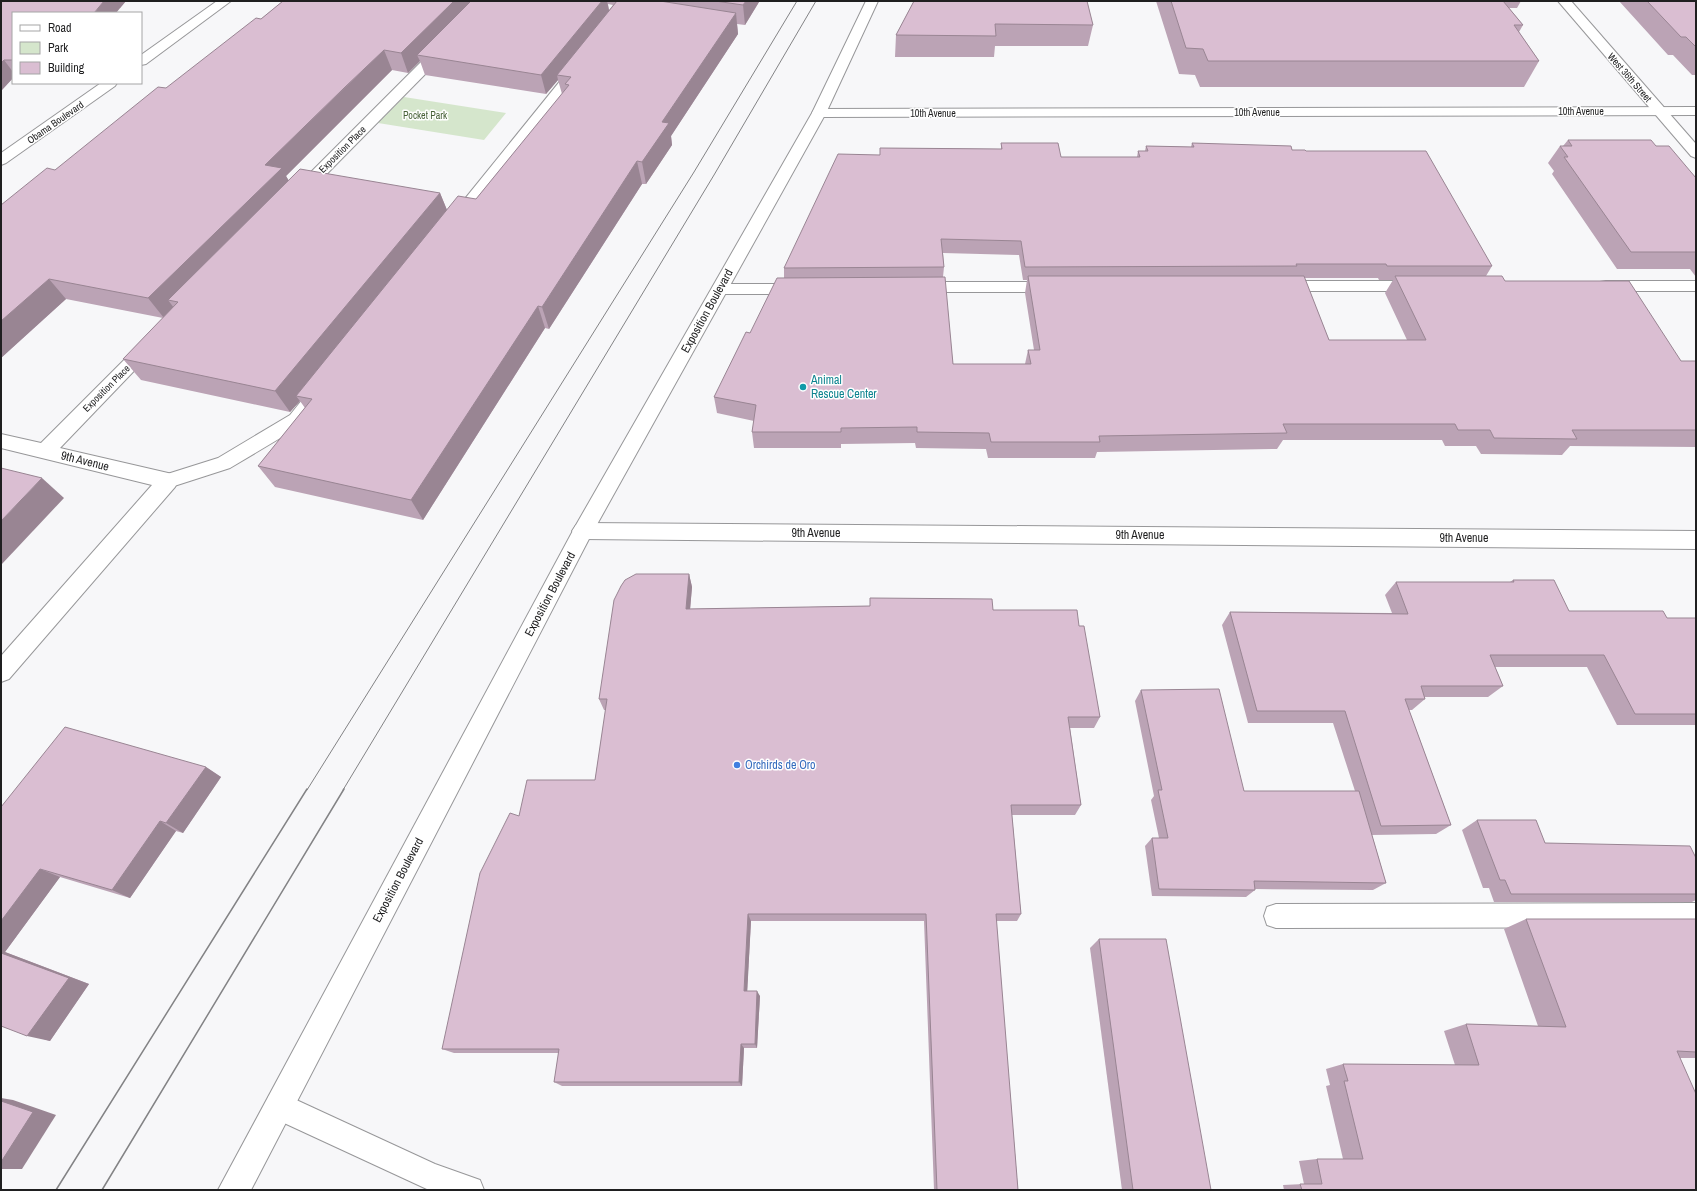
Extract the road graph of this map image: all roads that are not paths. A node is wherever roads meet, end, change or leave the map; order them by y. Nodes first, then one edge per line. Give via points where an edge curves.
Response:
1 (225, 1) edge
2 (872, 1) edge
3 (1564, 1) edge
4 (455, 35) edge
5 (584, 58) edge
6 (142, 60) edge
7 (109, 84) edge
8 (1660, 111) junction
9 (1696, 111) edge
10 (819, 114) junction
11 (1696, 153) edge
12 (1, 160) edge
13 (286, 206) edge
14 (449, 228) edge
15 (1265, 286) edge
16 (1432, 286) edge
17 (1592, 286) edge
18 (1696, 286) edge
19 (1065, 287) edge
20 (814, 288) edge
21 (907, 288) edge
22 (720, 289) junction
23 (157, 337) edge
24 (322, 387) edge
25 (1, 441) edge
26 (45, 451) junction
27 (168, 481) junction
28 (583, 531) junction
29 (1696, 540) edge
30 (1, 672) edge
31 (1276, 916) dead end
32 (1696, 916) edge
33 (278, 1106) junction
34 (234, 1190) edge
35 (470, 1190) edge

1 - 6 street
2 - 10 street, Exposition Boulevard
3 - 8 street, West 36th Street
4 - 13 street, Exposition Place
5 - 14 lane
7 - 12 street, Obama Boulevard
8 - 9 street, 10th Avenue
8 - 10 street, 10th Avenue
8 - 11 street, West 36th Street
10 - 22 street, Exposition Boulevard
15 - 16 lane
17 - 18 lane
19 - 21 lane
20 - 22 lane
22 - 28 street, Exposition Boulevard
23 - 26 street, Exposition Place
24 - 27 lane via 296,420 283,428 224,463
25 - 26 street, 9th Avenue
26 - 27 street, 9th Avenue
27 - 30 street
28 - 29 street, 9th Avenue
28 - 33 street, Exposition Boulevard
31 - 32 lane
33 - 34 street, Exposition Boulevard
33 - 35 lane via 431,1177

